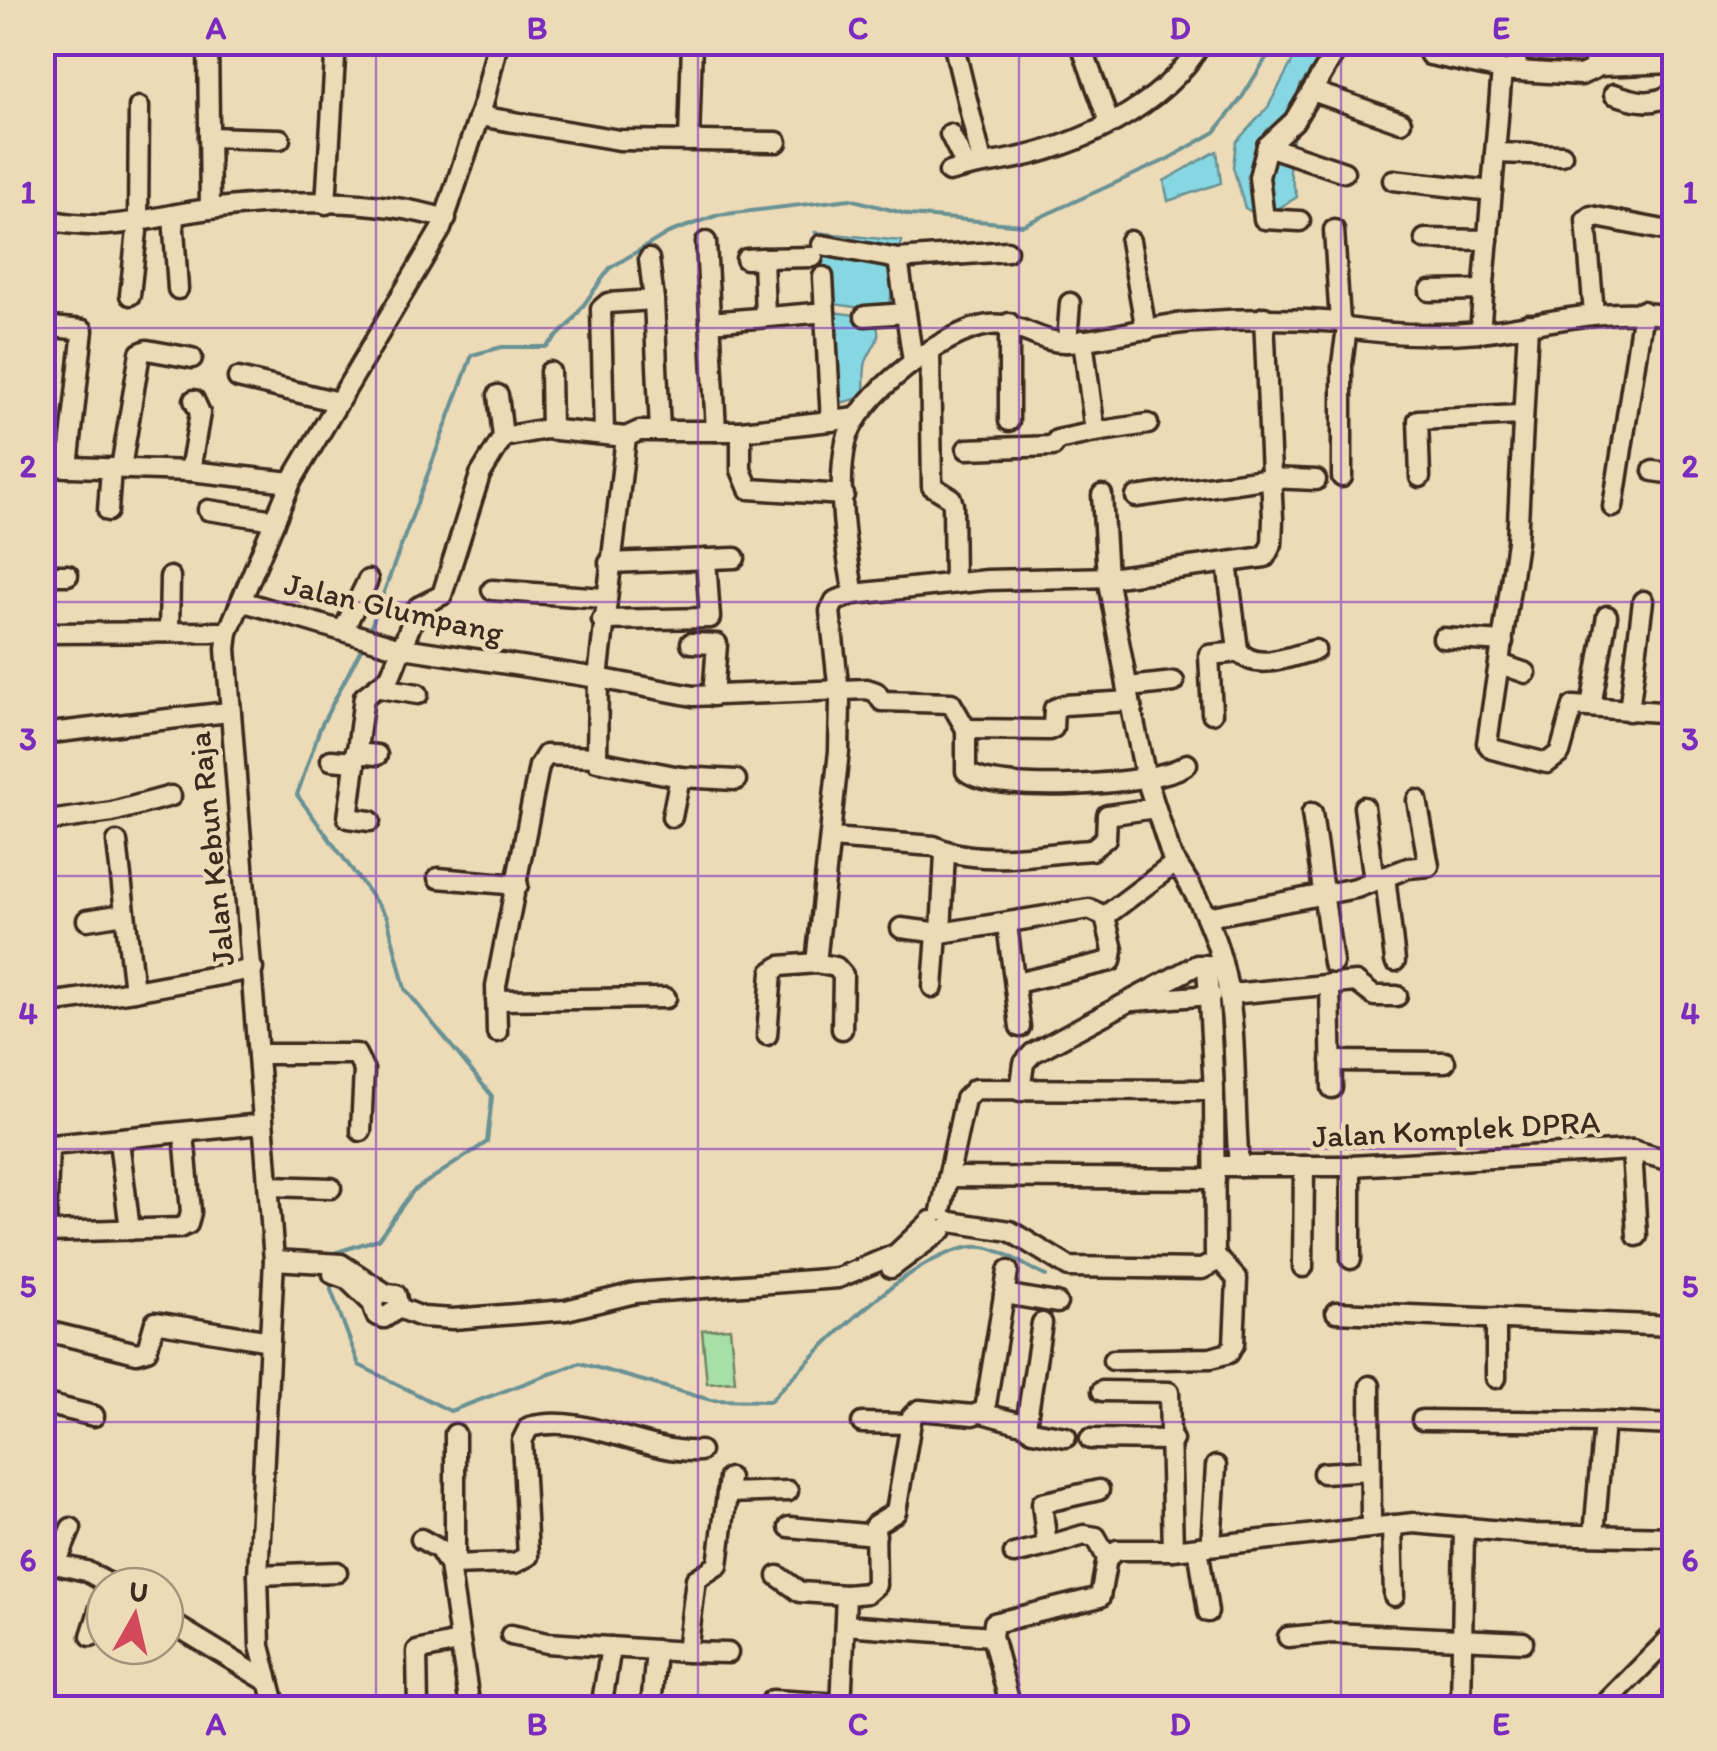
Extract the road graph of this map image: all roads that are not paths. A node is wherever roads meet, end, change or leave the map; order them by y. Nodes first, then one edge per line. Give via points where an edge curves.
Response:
1 (208, 42) edge
2 (336, 42) edge
3 (498, 42) edge
4 (692, 42) edge
5 (953, 42) edge
6 (1080, 42) edge
7 (1202, 42) edge
8 (1341, 42) edge
9 (1517, 42) edge
10 (1595, 42) edge
11 (1421, 43) edge
12 (1674, 63) edge
13 (1594, 68) junction
14 (1509, 70) junction
15 (1312, 91) junction
16 (1674, 93) edge
17 (1614, 94) dead end
18 (140, 107) dead end
19 (479, 116) junction
20 (1109, 122) junction
21 (1401, 122) dead end
22 (950, 134) dead end
23 (209, 137) junction
24 (280, 139) dead end
25 (689, 141) junction
26 (776, 142) dead end
27 (1267, 146) junction
28 (1495, 153) junction
29 (1562, 155) dead end
30 (966, 167) junction
31 (1344, 172) dead end
32 (1392, 180) dead end
33 (1492, 191) junction
34 (326, 204) junction
35 (210, 209) junction
36 (173, 216) junction
37 (42, 218) edge
38 (446, 219) junction
39 (1300, 221) dead end
40 (138, 222) junction
41 (1334, 230) dead end
42 (1674, 232) edge
43 (1425, 239) dead end
44 (1130, 240) dead end
45 (1488, 240) junction
46 (706, 242) dead end
47 (1007, 251) dead end
48 (898, 259) junction
49 (650, 260) dead end
50 (822, 277) dead end
51 (178, 289) dead end
52 (1430, 290) dead end
53 (1484, 290) junction
54 (130, 295) dead end
55 (654, 300) junction
56 (1070, 303) dead end
57 (1643, 311) junction
58 (815, 313) dead end
59 (906, 314) junction
60 (1594, 314) junction
61 (865, 316) dead end
62 (765, 317) junction
63 (1264, 317) junction
64 (1674, 317) edge
65 (710, 322) junction
66 (1009, 323) junction
67 (1528, 324) junction
68 (1344, 325) junction
69 (42, 326) edge
70 (1146, 330) junction
71 (1480, 332) junction
72 (1075, 341) junction
73 (930, 350) junction
74 (192, 358) dead end
75 (913, 361) junction
76 (550, 372) dead end
77 (238, 378) dead end
78 (498, 394) dead end
79 (194, 400) dead end
80 (338, 402) junction
81 (1520, 416) junction
82 (857, 418) junction
83 (831, 421) junction
84 (1009, 421) dead end
85 (1148, 424) dead end
86 (551, 430) junction
87 (660, 431) junction
88 (741, 431) junction
89 (716, 432) junction
90 (1095, 432) junction
91 (604, 434) junction
92 (504, 437) junction
93 (626, 437) junction
94 (967, 449) dead end
95 (42, 466) edge
96 (68, 466) junction
97 (116, 468) junction
98 (190, 470) junction
99 (1653, 472) dead end
100 (1674, 474) edge
101 (1420, 477) dead end
102 (1271, 478) junction
103 (1342, 478) dead end
104 (1316, 480) dead end
105 (291, 482) junction
106 (844, 495) junction
107 (1102, 495) dead end
108 (1136, 497) dead end
109 (1613, 506) dead end
110 (208, 510) dead end
111 (108, 511) dead end
112 (275, 520) junction
113 (735, 558) dead end
114 (706, 560) junction
115 (609, 563) junction
116 (1227, 563) junction
117 (42, 575) edge
118 (68, 575) dead end
119 (1107, 576) junction
120 (170, 577) dead end
121 (368, 580) dead end
122 (954, 583) junction
123 (492, 590) dead end
124 (854, 594) junction
125 (604, 598) junction
126 (241, 601) junction
127 (1644, 601) dead end
128 (1607, 616) dead end
129 (602, 620) junction
130 (168, 630) junction
131 (344, 630) junction
132 (228, 632) junction
133 (42, 633) edge
134 (1443, 638) dead end
135 (1503, 642) junction
136 (691, 643) dead end
137 (400, 648) junction
138 (1315, 650) dead end
139 (1240, 652) junction
140 (1500, 664) junction
141 (1526, 674) dead end
142 (598, 678) junction
143 (1174, 682) dead end
144 (380, 688) junction
145 (418, 694) dead end
146 (838, 694) junction
147 (1130, 694) junction
148 (713, 696) junction
149 (1591, 706) junction
150 (1629, 711) junction
151 (228, 712) junction
152 (1674, 713) edge
153 (1212, 714) dead end
154 (966, 729) junction
155 (42, 734) edge
156 (377, 755) dead end
157 (596, 757) junction
158 (355, 758) junction
159 (331, 760) dead end
160 (1187, 764) dead end
161 (680, 777) junction
162 (1146, 778) junction
163 (736, 780) dead end
164 (171, 796) dead end
165 (1417, 800) dead end
166 (1364, 807) dead end
167 (1155, 808) junction
168 (1312, 813) dead end
169 (672, 817) dead end
170 (370, 821) dead end
171 (42, 822) edge
172 (114, 826) junction
173 (831, 838) junction
174 (945, 853) junction
175 (1174, 860) junction
176 (438, 878) dead end
177 (1380, 879) junction
178 (518, 885) junction
179 (1326, 894) junction
180 (124, 914) junction
181 (1105, 916) junction
182 (1207, 917) junction
183 (87, 920) dead end
184 (1007, 924) junction
185 (901, 928) dead end
186 (939, 934) junction
187 (1394, 960) dead end
188 (816, 963) junction
189 (1333, 964) dead end
190 (253, 969) junction
191 (1016, 983) junction
192 (1330, 984) junction
193 (933, 987) dead end
194 (134, 991) junction
195 (1231, 994) junction
196 (1211, 995) junction
197 (1397, 996) dead end
198 (666, 998) dead end
199 (496, 1000) junction
200 (1124, 1002) junction
201 (42, 1004) edge
202 (1020, 1027) dead end
203 (842, 1029) dead end
204 (497, 1032) dead end
205 (767, 1034) dead end
206 (259, 1054) junction
207 (1332, 1061) junction
208 (1445, 1062) dead end
209 (1332, 1088) dead end
210 (1214, 1090) junction
211 (1020, 1092) junction
212 (261, 1124) junction
213 (360, 1131) dead end
214 (184, 1134) junction
215 (119, 1140) junction
216 (46, 1146) edge
217 (1632, 1150) junction
218 (1674, 1162) edge
219 (1239, 1166) junction
220 (1304, 1166) junction
221 (1352, 1166) junction
222 (1215, 1172) junction
223 (952, 1177) junction
224 (44, 1182) edge
225 (269, 1186) junction
226 (331, 1188) dead end
227 (942, 1221) junction
228 (130, 1230) junction
229 (1636, 1236) dead end
230 (1217, 1257) junction
231 (1351, 1259) dead end
232 (274, 1266) junction
233 (1303, 1268) dead end
234 (1008, 1271) dead end
235 (1004, 1294) junction
236 (1057, 1303) dead end
237 (1336, 1312) dead end
238 (1496, 1318) junction
239 (1042, 1323) dead end
240 (1674, 1326) edge
241 (42, 1330) edge
242 (270, 1340) junction
243 (1113, 1360) dead end
244 (1496, 1378) dead end
245 (1370, 1386) dead end
246 (1102, 1391) dead end
247 (42, 1403) edge
248 (982, 1414) junction
249 (94, 1416) dead end
250 (1422, 1420) dead end
251 (1604, 1422) junction
252 (862, 1423) dead end
253 (910, 1424) junction
254 (1026, 1424) junction
255 (1674, 1424) edge
256 (456, 1434) dead end
257 (1066, 1437) dead end
258 (1090, 1439) dead end
259 (1173, 1440) junction
260 (700, 1452) dead end
261 (1216, 1466) dead end
262 (1372, 1470) junction
263 (1322, 1473) dead end
264 (1099, 1490) dead end
265 (788, 1491) dead end
266 (1392, 1524) junction
267 (789, 1526) dead end
268 (1371, 1526) junction
269 (1464, 1527) junction
270 (71, 1528) dead end
271 (876, 1534) junction
272 (1594, 1534) junction
273 (1674, 1537) edge
274 (421, 1539) dead end
275 (1047, 1546) junction
276 (1204, 1546) junction
277 (1173, 1550) junction
278 (1014, 1554) dead end
279 (1107, 1558) junction
280 (49, 1562) edge
281 (452, 1565) junction
282 (337, 1572) dead end
283 (258, 1575) junction
284 (778, 1576) dead end
285 (85, 1577) edge
286 (846, 1595) junction
287 (1394, 1596) dead end
288 (1208, 1612) dead end
289 (845, 1625) junction
290 (999, 1625) junction
291 (185, 1630) edge
292 (1674, 1634) edge
293 (511, 1635) dead end
294 (1288, 1637) dead end
295 (1463, 1641) junction
296 (458, 1642) junction
297 (1523, 1642) dead end
298 (611, 1647) junction
299 (656, 1650) junction
300 (687, 1652) junction
301 (728, 1653) dead end
302 (266, 1681) junction
303 (772, 1700) dead end
304 (841, 1706) edge
305 (276, 1708) edge
306 (418, 1708) edge
307 (470, 1708) edge
308 (601, 1708) edge
309 (651, 1708) edge
310 (1011, 1708) edge
311 (1461, 1708) edge
312 (1601, 1708) edge

1 - 23 street
2 - 34 street
3 - 19 street, Jalan Kebun Raja
4 - 25 street
5 - 30 street
6 - 20 street
7 - 20 street via 1167,89
8 - 15 street
9 - 14 street
10 - 13 street
11 - 14 street via 1430,55
12 - 13 street
13 - 14 street via 1581,76
14 - 28 street
15 - 21 street
15 - 27 street via 1294,121
16 - 17 street via 1640,102
18 - 40 street
19 - 25 street via 619,140
19 - 38 street, Jalan Kebun Raja
20 - 30 street via 1052,146
22 - 30 street
23 - 24 street
23 - 35 street
25 - 26 street
27 - 31 street
27 - 39 street via 1259,177 1264,219
28 - 29 street
28 - 33 street
32 - 33 street
33 - 45 street
34 - 35 street
34 - 38 street via 403,207
35 - 36 street
36 - 40 street
36 - 51 street
37 - 40 street via 96,228
38 - 80 street, Jalan Kebun Raja
40 - 54 street
41 - 68 street
42 - 60 street via 1586,220
43 - 45 street
44 - 70 street
45 - 53 street
46 - 65 street
47 - 48 street
48 - 59 street
48 - 62 street via 818,251 754,258
49 - 55 street
50 - 83 street
52 - 53 street
53 - 71 street
55 - 87 street
55 - 91 street via 601,309
56 - 72 street
57 - 60 street
57 - 64 street
57 - 109 street
58 - 62 street
59 - 61 street
59 - 75 street
60 - 67 street
62 - 65 street
63 - 68 street
63 - 70 street
63 - 102 street
65 - 89 street
66 - 72 street via 1052,342
66 - 73 street via 963,330
66 - 84 street
67 - 71 street
67 - 81 street
68 - 71 street via 1408,336
68 - 103 street
69 - 96 street via 83,330
70 - 72 street
72 - 90 street
73 - 75 street
73 - 122 street via 932,486 952,505
74 - 97 street via 140,353
75 - 82 street
76 - 86 street
77 - 80 street
78 - 92 street
79 - 98 street via 200,413
80 - 105 street, Jalan Kebun Raja
81 - 101 street via 1418,420
81 - 135 street via 1516,542
82 - 83 street
82 - 106 street via 846,442
83 - 88 street
85 - 90 street
86 - 91 street
86 - 92 street
87 - 89 street
87 - 93 street
88 - 89 street
88 - 106 street via 741,470 749,490
90 - 94 street via 1052,446
91 - 93 street
92 - 137 street via 480,475 447,586 412,614
93 - 115 street
95 - 96 street
96 - 97 street
97 - 98 street
97 - 111 street
98 - 105 street
99 - 100 street
102 - 104 street
102 - 108 street
102 - 116 street via 1272,544 1265,556
105 - 112 street, Jalan Kebun Raja
106 - 124 street
107 - 119 street
110 - 112 street
112 - 126 street, Jalan Kebun Raja
113 - 114 street
114 - 115 street
114 - 129 street via 710,618
115 - 125 street
116 - 119 street
116 - 139 street
117 - 118 street
119 - 122 street
119 - 147 street
120 - 130 street
121 - 131 street
122 - 124 street
123 - 125 street
124 - 146 street via 830,611
125 - 129 street
126 - 131 street, Jalan Glumpang
126 - 132 street, Jalan Kebun Raja
127 - 150 street
128 - 149 street
129 - 142 street
130 - 132 street
130 - 133 street
131 - 137 street, Jalan Glumpang
132 - 151 street, Jalan Kebun Raja
134 - 135 street
135 - 140 street
136 - 148 street via 718,644
137 - 142 street, Jalan Glumpang
137 - 144 street
138 - 139 street via 1258,663
139 - 153 street via 1209,655
140 - 141 street
140 - 149 street via 1487,740 1492,749 1552,761 1570,708
142 - 148 street, Jalan Glumpang
142 - 157 street
143 - 147 street
144 - 145 street
144 - 158 street via 364,697
146 - 148 street, Jalan Glumpang
146 - 154 street, Jalan Glumpang via 871,690 882,701 952,703
146 - 173 street
147 - 154 street via 1054,709 1049,730
147 - 162 street
149 - 150 street
150 - 152 street
151 - 155 street
151 - 190 street, Jalan Kebun Raja
154 - 162 street via 970,776 1049,784
156 - 158 street
157 - 161 street
157 - 178 street via 542,758
158 - 159 street
158 - 170 street via 348,818
160 - 162 street
161 - 163 street
161 - 169 street
162 - 167 street
164 - 172 street
165 - 177 street via 1429,866
166 - 177 street
167 - 174 street via 1108,815 1106,838 1091,850
167 - 175 street
168 - 179 street
171 - 172 street
172 - 180 street
173 - 174 street via 934,846
173 - 188 street
174 - 186 street
175 - 181 street
175 - 182 street
176 - 178 street
177 - 179 street
177 - 187 street
178 - 199 street
179 - 182 street
179 - 189 street
180 - 183 street
180 - 194 street
181 - 184 street via 1089,909
181 - 191 street via 1110,961
182 - 195 street
184 - 186 street
184 - 191 street
185 - 186 street
186 - 193 street
188 - 203 street via 843,974
188 - 205 street via 772,972
190 - 194 street
190 - 206 street, Jalan Kebun Raja
191 - 202 street
192 - 195 street
192 - 197 street via 1356,982 1374,996
192 - 207 street
194 - 201 street
195 - 219 street
196 - 200 street
196 - 200 street via 1209,968 1200,964
196 - 210 street
198 - 199 street
199 - 204 street
200 - 211 street via 1033,1053 1024,1064
206 - 212 street, Jalan Kebun Raja
206 - 213 street via 356,1054 364,1070
207 - 208 street
207 - 209 street
210 - 211 street
210 - 222 street
211 - 223 street via 968,1092
212 - 214 street
212 - 225 street, Jalan Kebun Raja
214 - 215 street
214 - 228 street via 188,1224
215 - 216 street
215 - 228 street
216 - 224 street
217 - 218 street, Jalan Komplek DPRA
217 - 221 street, Jalan Komplek DPRA
217 - 229 street
219 - 220 street, Jalan Komplek DPRA
219 - 222 street, Jalan Komplek DPRA
220 - 221 street, Jalan Komplek DPRA
220 - 233 street
221 - 231 street
222 - 223 street, Jalan Komplek DPRA
222 - 230 street
223 - 227 street
224 - 228 street via 50,1232
225 - 226 street
225 - 232 street, Jalan Kebun Raja
227 - 230 street via 1010,1231 1068,1267 1202,1268
227 - 232 street via 878,1264 797,1289 618,1295 566,1310 453,1318 394,1313 396,1296 377,1297 340,1269
230 - 243 street via 1237,1279 1229,1353
232 - 242 street, Jalan Kebun Raja
234 - 235 street
235 - 236 street
235 - 248 street
237 - 238 street
238 - 240 street
238 - 244 street
239 - 254 street
241 - 242 street via 137,1353 147,1350 156,1322
242 - 283 street, Jalan Kebun Raja
245 - 262 street
246 - 259 street via 1169,1392
247 - 249 street
248 - 253 street via 918,1410
248 - 254 street
250 - 251 street
251 - 255 street
251 - 272 street
252 - 253 street
253 - 271 street via 895,1513 877,1520
254 - 257 street
256 - 281 street
258 - 259 street
259 - 277 street
260 - 281 street via 553,1424 530,1427 522,1441 528,1556 514,1563
261 - 276 street
262 - 263 street
262 - 268 street
264 - 275 street via 1042,1503
265 - 300 street via 728,1485 718,1565 696,1579
266 - 268 street
266 - 269 street
266 - 287 street
267 - 271 street
268 - 276 street
269 - 272 street
269 - 295 street
270 - 280 street
271 - 286 street via 874,1588
272 - 273 street
274 - 281 street
275 - 278 street
275 - 279 street via 1096,1537
276 - 277 street
276 - 288 street
277 - 279 street via 1117,1550
279 - 290 street via 1100,1597
280 - 285 street
281 - 296 street
282 - 283 street
283 - 302 street, Jalan Kebun Raja
284 - 286 street via 800,1592
286 - 289 street
289 - 290 street
289 - 304 street
290 - 310 street
291 - 302 street
292 - 312 street
293 - 298 street
294 - 295 street via 1332,1633
295 - 297 street
295 - 311 street
296 - 306 street via 417,1651
296 - 307 street
298 - 299 street
298 - 308 street
299 - 300 street
299 - 309 street
300 - 301 street
302 - 305 street, Jalan Kebun Raja
303 - 304 street

